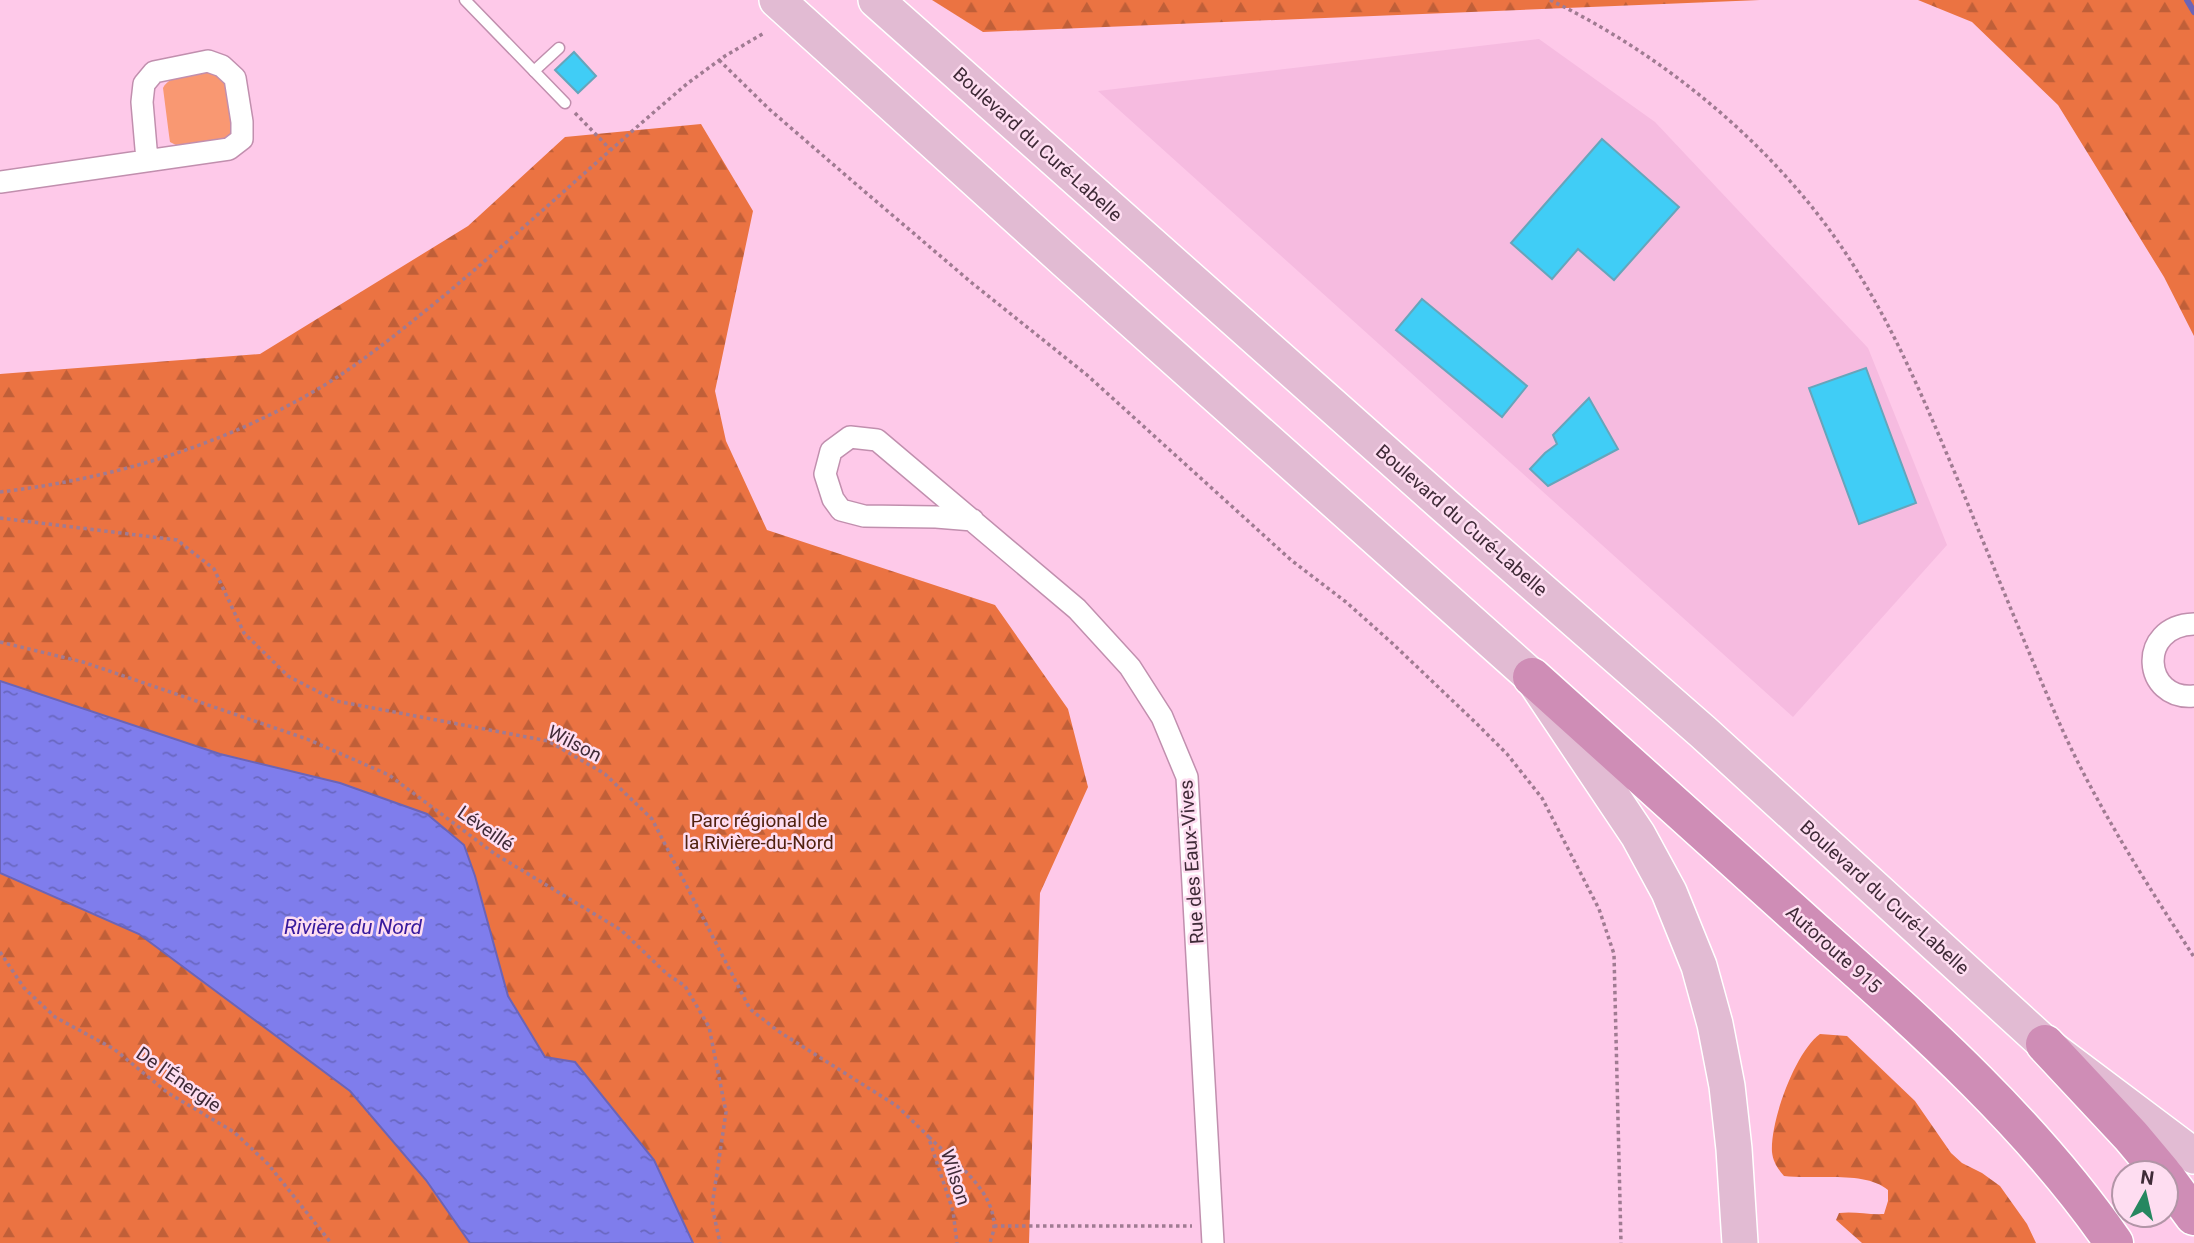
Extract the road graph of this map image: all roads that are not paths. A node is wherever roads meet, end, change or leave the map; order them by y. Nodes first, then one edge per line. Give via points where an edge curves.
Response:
1 (466, 0) edge
2 (777, 0) edge
3 (876, 0) edge
4 (559, 48) dead end
5 (534, 71) junction
6 (565, 103) dead end
7 (147, 160) junction
8 (0, 182) edge
9 (973, 520) junction
10 (2194, 624) edge
11 (1532, 677) junction
12 (2194, 696) edge
13 (2045, 1044) junction
14 (2194, 1156) edge
15 (2150, 1159) edge
16 (2180, 1197) edge
17 (2194, 1216) edge
18 (1212, 1235) edge
19 (1740, 1243) edge
20 (2114, 1243) edge

1 - 5 lane
2 - 11 main road
3 - 13 main road, Boulevard du Curé-Labelle via 1703,732
4 - 5 lane
5 - 6 lane
7 - 7 street via 229,149 242,139 235,78 208,61 154,72 144,84 142,102
7 - 8 street
9 - 9 street, Rue des Eaux-Vives via 877,440 850,437 831,451 825,474 841,510 864,516
9 - 18 street, Rue des Eaux-Vives via 1077,609 1130,667 1162,716 1187,777
10 - 12 street via 2171,628 2155,646 2152,658 2159,681 2167,689
11 - 19 main road via 1638,835 1669,892 1699,966 1727,1086
11 - 20 highway, Autoroute 915 via 1959,1065 2038,1145
13 - 14 main road, Boulevard du Curé-Labelle
13 - 15 highway
16 - 17 highway

